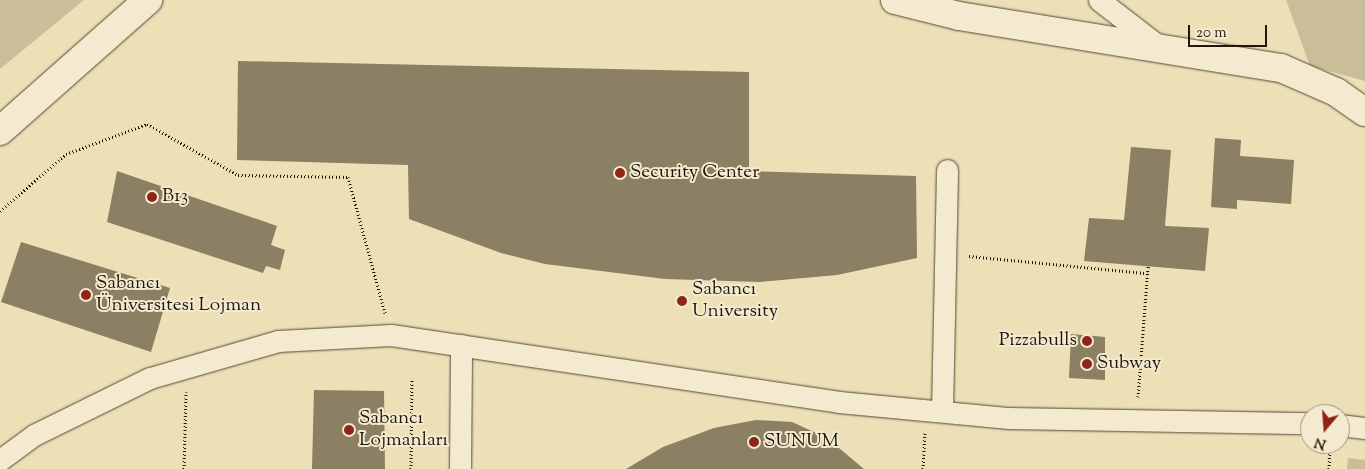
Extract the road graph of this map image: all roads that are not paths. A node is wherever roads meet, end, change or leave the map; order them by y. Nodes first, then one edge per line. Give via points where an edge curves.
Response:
1 (148, 0) edge
2 (895, 0) edge
3 (1099, 0) edge
4 (1162, 48) junction
5 (1365, 112) edge
6 (0, 131) edge
7 (947, 170) dead end
8 (461, 345) junction
9 (934, 410) junction
10 (1300, 423) edge
11 (1350, 426) edge
12 (1365, 428) edge
13 (0, 460) edge
14 (460, 469) edge

1 - 6 street
2 - 4 street via 959,16
3 - 4 street
4 - 5 street via 1281,68 1336,92
7 - 9 street
8 - 9 street via 839,402
8 - 13 street via 391,335 278,341 150,378 34,435
8 - 14 street
9 - 10 street via 1009,418
11 - 12 street

